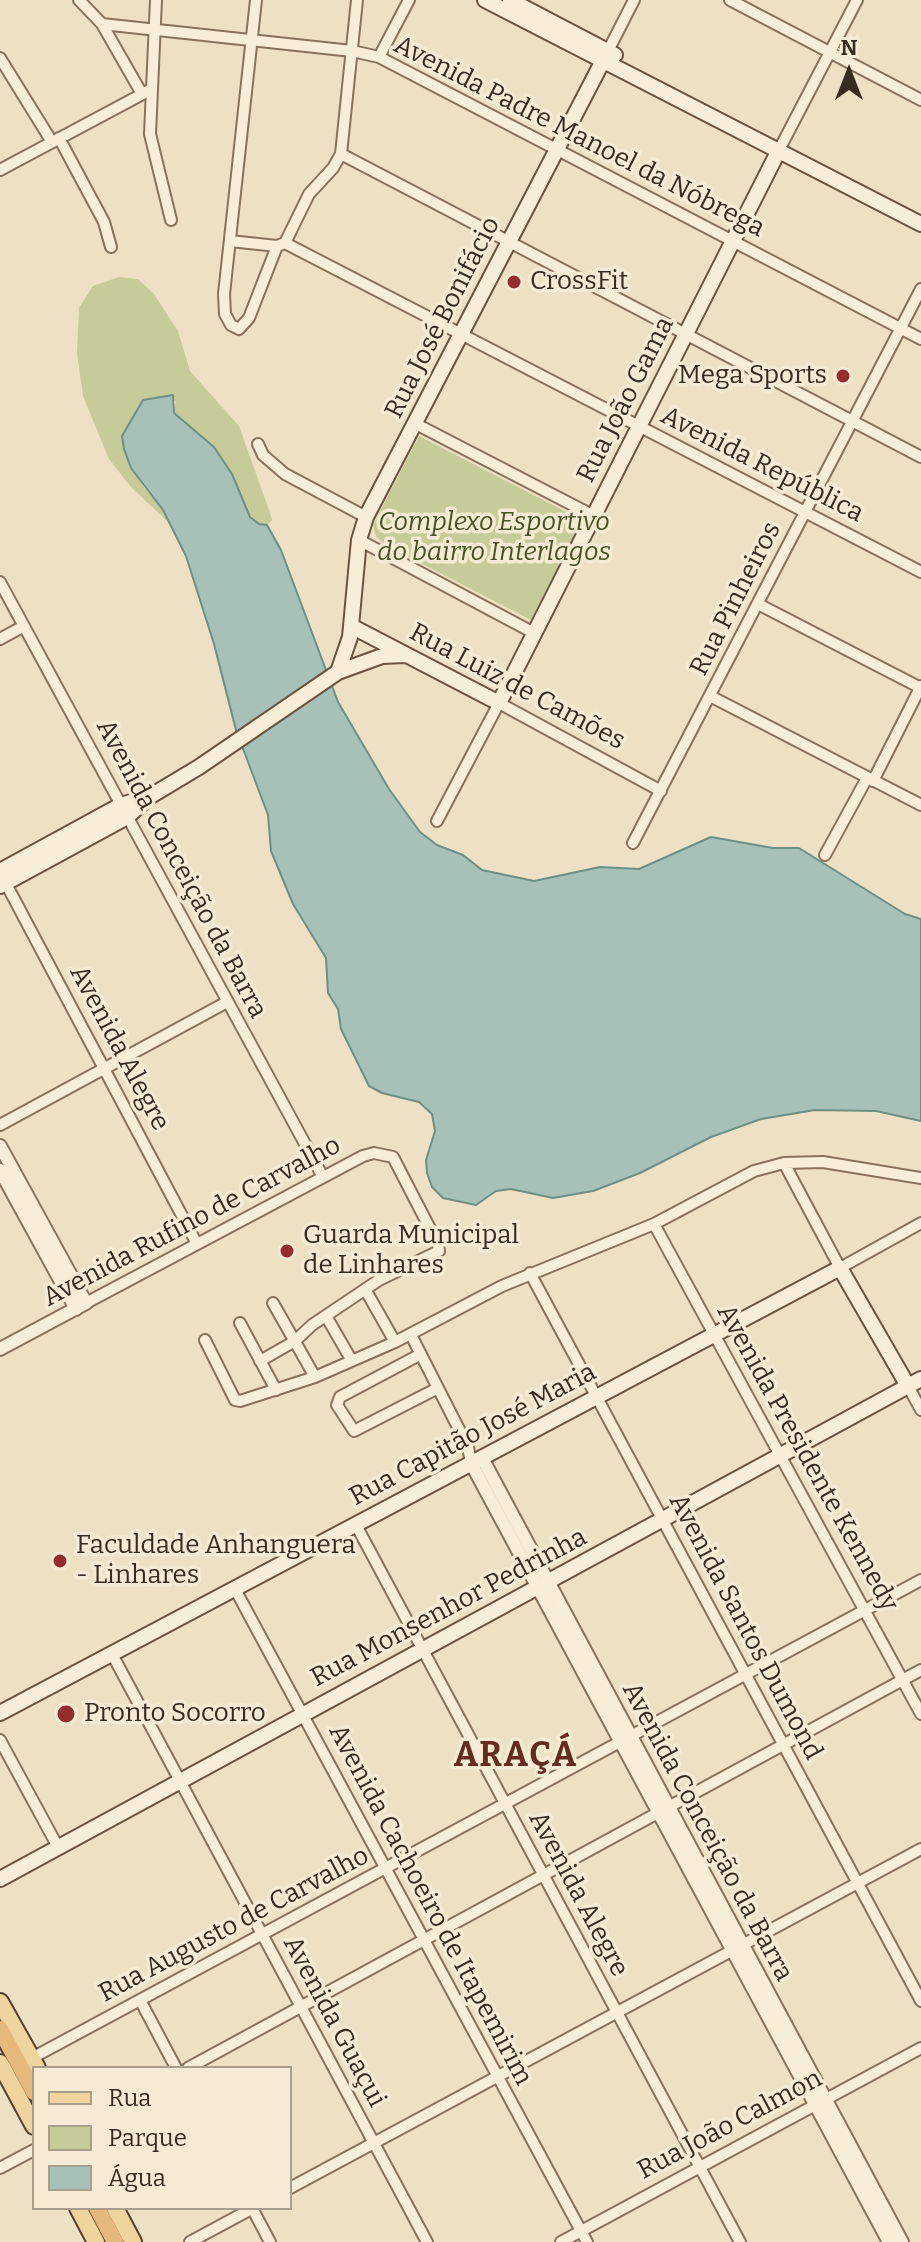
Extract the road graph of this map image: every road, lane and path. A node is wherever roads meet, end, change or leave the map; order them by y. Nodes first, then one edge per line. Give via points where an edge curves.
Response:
1 (79, 0) edge
2 (156, 0) edge
3 (256, 0) edge
4 (357, 0) edge
5 (409, 0) edge
6 (485, 0) edge
7 (510, 0) edge
8 (634, 0) edge
9 (730, 0) edge
10 (857, 0) edge
11 (102, 24) junction
12 (153, 29) junction
13 (252, 40) junction
14 (352, 51) junction
15 (830, 52) junction
16 (605, 55) junction
17 (379, 57) junction
18 (0, 58) edge
19 (146, 92) junction
20 (921, 100) edge
21 (56, 140) junction
22 (781, 146) junction
23 (557, 150) junction
24 (341, 154) junction
25 (0, 170) edge
26 (921, 214) edge
27 (171, 220) dead end
28 (921, 224) edge
29 (230, 241) junction
30 (733, 241) junction
31 (509, 242) junction
32 (281, 244) junction
33 (111, 247) dead end
34 (921, 289) edge
35 (901, 329) junction
36 (462, 334) junction
37 (686, 334) junction
38 (921, 339) edge
39 (853, 421) junction
40 (416, 424) junction
41 (639, 426) junction
42 (258, 444) dead end
43 (921, 457) edge
44 (805, 512) junction
45 (594, 516) junction
46 (366, 517) junction
47 (359, 540) junction
48 (921, 572) edge
49 (0, 582) edge
50 (758, 604) junction
51 (24, 626) junction
52 (351, 626) junction
53 (534, 633) junction
54 (0, 639) edge
55 (407, 655) junction
56 (336, 674) junction
57 (921, 687) edge
58 (710, 696) junction
59 (499, 703) junction
60 (870, 779) junction
61 (661, 791) junction
62 (921, 805) edge
63 (124, 811) junction
64 (437, 821) dead end
65 (633, 843) dead end
66 (825, 855) dead end
67 (1, 878) edge
68 (227, 1002) junction
69 (105, 1068) junction
70 (0, 1125) edge
71 (0, 1146) edge
72 (784, 1163) junction
73 (0, 1170) edge
74 (323, 1177) junction
75 (921, 1178) edge
76 (921, 1223) edge
77 (654, 1224) junction
78 (197, 1244) junction
79 (840, 1268) junction
80 (530, 1273) junction
81 (365, 1289) junction
82 (273, 1303) dead end
83 (81, 1306) junction
84 (326, 1316) junction
85 (240, 1323) dead end
86 (715, 1334) junction
87 (411, 1335) junction
88 (205, 1340) dead end
89 (295, 1341) junction
90 (395, 1342) junction
91 (0, 1349) edge
92 (421, 1354) junction
93 (260, 1361) junction
94 (352, 1361) junction
95 (315, 1377) junction
96 (915, 1383) edge
97 (438, 1388) junction
98 (276, 1390) junction
99 (596, 1397) junction
100 (921, 1410) edge
101 (780, 1456) junction
102 (476, 1461) junction
103 (662, 1520) junction
104 (356, 1525) junction
105 (921, 1580) edge
106 (543, 1584) junction
107 (235, 1589) junction
108 (865, 1610) junction
109 (423, 1650) junction
110 (112, 1654) junction
111 (921, 1670) edge
112 (746, 1674) junction
113 (903, 1680) junction
114 (0, 1713) edge
115 (921, 1714) edge
116 (303, 1715) junction
117 (626, 1739) junction
118 (0, 1740) edge
119 (783, 1745) junction
120 (180, 1781) junction
121 (505, 1804) junction
122 (664, 1810) junction
123 (58, 1847) junction
124 (921, 1849) edge
125 (386, 1868) junction
126 (543, 1875) junction
127 (0, 1879) edge
128 (858, 1883) junction
129 (262, 1935) junction
130 (424, 1940) junction
131 (738, 1948) junction
132 (140, 2000) junction
133 (921, 2001) edge
134 (0, 2002) edge
135 (301, 2007) junction
136 (617, 2012) junction
137 (0, 2019) edge
138 (2, 2033) edge
139 (921, 2048) edge
140 (35, 2063) edge
141 (175, 2066) edge
142 (192, 2066) edge
143 (2, 2070) edge
144 (498, 2076) junction
145 (32, 2088) edge
146 (820, 2102) junction
147 (32, 2122) edge
148 (374, 2143) junction
149 (32, 2151) edge
150 (700, 2167) junction
151 (0, 2168) edge
152 (292, 2187) edge
153 (79, 2210) edge
154 (98, 2210) edge
155 (116, 2210) edge
156 (249, 2210) edge
157 (254, 2210) edge
158 (581, 2231) junction
159 (96, 2242) edge
160 (115, 2242) edge
161 (133, 2242) edge
162 (190, 2242) edge
163 (270, 2242) edge
164 (427, 2242) edge
165 (561, 2242) edge
166 (587, 2242) edge
167 (740, 2242) edge
168 (889, 2242) edge
169 (902, 2242) edge

1 - 11 street
2 - 12 street
3 - 13 street
4 - 14 street
5 - 17 street
6 - 16 main road
7 - 16 main road
8 - 16 street, Rua José Bonifácio
9 - 15 street
10 - 15 street, Rua João Gama
11 - 12 street, Avenida Padre Manoel da Nóbrega
11 - 19 street
12 - 13 street, Avenida Padre Manoel da Nóbrega
12 - 19 street
13 - 14 street, Avenida Padre Manoel da Nóbrega
13 - 29 street
14 - 17 street, Avenida Padre Manoel da Nóbrega
14 - 24 street
15 - 20 street
15 - 22 street, Rua João Gama
16 - 22 main road
16 - 23 main road, Rua José Bonifácio
17 - 23 street, Avenida Padre Manoel da Nóbrega
18 - 21 street
19 - 21 street
19 - 27 street via 152,153
21 - 25 street
21 - 33 street via 104,222
22 - 26 main road
22 - 28 main road
22 - 30 main road, Rua João Gama
23 - 30 street, Avenida Padre Manoel da Nóbrega
23 - 31 main road, Rua José Bonifácio
24 - 31 street
24 - 32 street via 309,194
29 - 32 street, Avenida República
29 - 32 street via 225,314 235,329 249,318
30 - 35 street, Avenida Padre Manoel da Nóbrega
30 - 37 main road, Rua João Gama
31 - 36 main road, Rua José Bonifácio
31 - 37 street
32 - 36 street, Avenida República
34 - 35 street, Rua Pinheiros
35 - 38 street, Avenida Padre Manoel da Nóbrega
35 - 39 street, Rua Pinheiros
36 - 40 main road, Rua José Bonifácio
36 - 41 street, Avenida República
37 - 39 street
37 - 41 main road, Rua João Gama
39 - 43 street
39 - 44 street, Rua Pinheiros
40 - 45 street
40 - 46 main road, Rua José Bonifácio
41 - 44 street, Avenida República
41 - 45 main road, Rua João Gama
42 - 46 street via 285,474
44 - 48 street, Avenida República
44 - 50 street, Rua Pinheiros
45 - 53 main road, Rua João Gama
46 - 47 main road, Rua José Bonifácio
47 - 52 main road, Rua José Bonifácio
47 - 53 street
49 - 51 street, Avenida Conceição da Barra
50 - 57 street
50 - 58 street, Rua Pinheiros
51 - 54 street
51 - 63 street, Avenida Conceição da Barra
52 - 55 main road, Rua Luiz de Camões
52 - 56 main road, Rua José Bonifácio
53 - 59 main road, Rua João Gama
55 - 56 main road via 382,656
55 - 59 main road, Rua Luiz de Camões
56 - 63 main road
57 - 60 street
58 - 60 street
58 - 61 street, Rua Pinheiros
59 - 61 street, Rua Luiz de Camões
59 - 64 street, Rua João Gama
60 - 62 street
60 - 66 street
61 - 65 street, Rua Pinheiros
63 - 67 main road
63 - 68 street, Avenida Conceição da Barra
67 - 69 street, Avenida Alegre
68 - 69 street
68 - 74 street, Avenida Conceição da Barra
69 - 70 street
69 - 78 street, Avenida Alegre
71 - 83 street
72 - 75 street via 861,1165
72 - 77 street via 726,1183
72 - 79 street
73 - 83 street
74 - 78 street, Avenida Rufino de Carvalho
74 - 81 street, Avenida Rufino de Carvalho via 363,1156 384,1154 400,1163 439,1248
76 - 79 street
77 - 80 street
77 - 86 street, Avenida Presidente Kennedy
78 - 83 street, Avenida Rufino de Carvalho
79 - 86 main road, Rua Capitão José Maria
79 - 96 main road
80 - 87 street
80 - 99 street, Avenida Santos Dumond
81 - 84 street
81 - 90 street
82 - 89 street
83 - 91 street, Avenida Rufino de Carvalho
84 - 89 street
84 - 94 street
85 - 93 street
86 - 99 main road, Rua Capitão José Maria
86 - 101 street, Avenida Presidente Kennedy
87 - 90 street
87 - 92 street, Avenida Conceição da Barra
88 - 98 street via 238,1401
89 - 93 street
89 - 95 street
90 - 94 street
92 - 97 street, Avenida Conceição da Barra
92 - 97 street via 338,1399 337,1405 350,1429 357,1430
93 - 98 street
94 - 95 street
95 - 98 street
96 - 100 street
96 - 101 main road, Rua Monsenhor Pedrinha
97 - 102 street, Avenida Conceição da Barra
99 - 102 main road, Rua Capitão José Maria
99 - 103 street, Avenida Santos Dumond
101 - 103 main road, Rua Monsenhor Pedrinha
101 - 108 street, Avenida Presidente Kennedy
102 - 104 main road, Rua Capitão José Maria
102 - 106 street, Avenida Conceição da Barra
103 - 106 main road, Rua Monsenhor Pedrinha
103 - 112 street, Avenida Santos Dumond
104 - 107 main road, Rua Capitão José Maria
104 - 109 street, Avenida Alegre
105 - 108 street, Rua Augusto de Carvalho
106 - 109 main road, Rua Monsenhor Pedrinha
106 - 117 street, Avenida Conceição da Barra
107 - 110 main road, Rua Capitão José Maria
107 - 116 street, Avenida Cachoeiro de Itapemirim
108 - 112 street, Rua Augusto de Carvalho
108 - 113 street, Avenida Presidente Kennedy
109 - 116 main road, Rua Monsenhor Pedrinha
109 - 121 street, Avenida Alegre
110 - 114 main road, Rua Capitão José Maria
110 - 120 street, Avenida Guaçui
111 - 113 street
112 - 117 street, Rua Augusto de Carvalho
112 - 119 street, Avenida Santos Dumond
113 - 115 street, Avenida Presidente Kennedy
113 - 119 street
116 - 120 main road, Rua Monsenhor Pedrinha
116 - 125 street, Avenida Cachoeiro de Itapemirim
117 - 121 street, Rua Augusto de Carvalho
117 - 122 street, Avenida Conceição da Barra
118 - 123 street
119 - 122 street
119 - 128 street, Avenida Santos Dumond
120 - 123 main road, Rua Monsenhor Pedrinha
120 - 129 street, Avenida Guaçui
121 - 125 street, Rua Augusto de Carvalho
121 - 126 street, Avenida Alegre
122 - 126 street
122 - 131 street, Avenida Conceição da Barra
123 - 127 main road, Rua Monsenhor Pedrinha
124 - 128 street
125 - 129 street, Rua Augusto de Carvalho
125 - 130 street, Avenida Cachoeiro de Itapemirim
126 - 130 street
126 - 136 street, Avenida Alegre
128 - 131 street
128 - 133 street, Avenida Santos Dumond
129 - 132 street, Rua Augusto de Carvalho
129 - 135 street, Avenida Guaçui
130 - 135 street
130 - 144 street, Avenida Cachoeiro de Itapemirim
131 - 136 street
131 - 146 street, Avenida Conceição da Barra
132 - 140 street, Rua Augusto de Carvalho
132 - 141 street
134 - 140 main road
135 - 142 street
135 - 148 street, Avenida Guaçui
136 - 144 street
136 - 150 street, Avenida Alegre
137 - 138 highway
138 - 145 highway
139 - 146 street, Rua João Calmon
143 - 147 main road
144 - 148 street
144 - 158 street, Avenida Cachoeiro de Itapemirim
146 - 150 street, Rua João Calmon
146 - 168 street, Avenida Conceição da Barra
146 - 169 street, Avenida Conceição da Barra
148 - 152 street
148 - 164 street, Avenida Guaçui
149 - 151 street
150 - 158 street, Rua João Calmon
150 - 167 street, Avenida Alegre
153 - 159 main road
154 - 160 highway
155 - 161 main road
156 - 162 street
157 - 163 street
158 - 165 street, Rua João Calmon
158 - 166 street, Avenida Cachoeiro de Itapemirim

